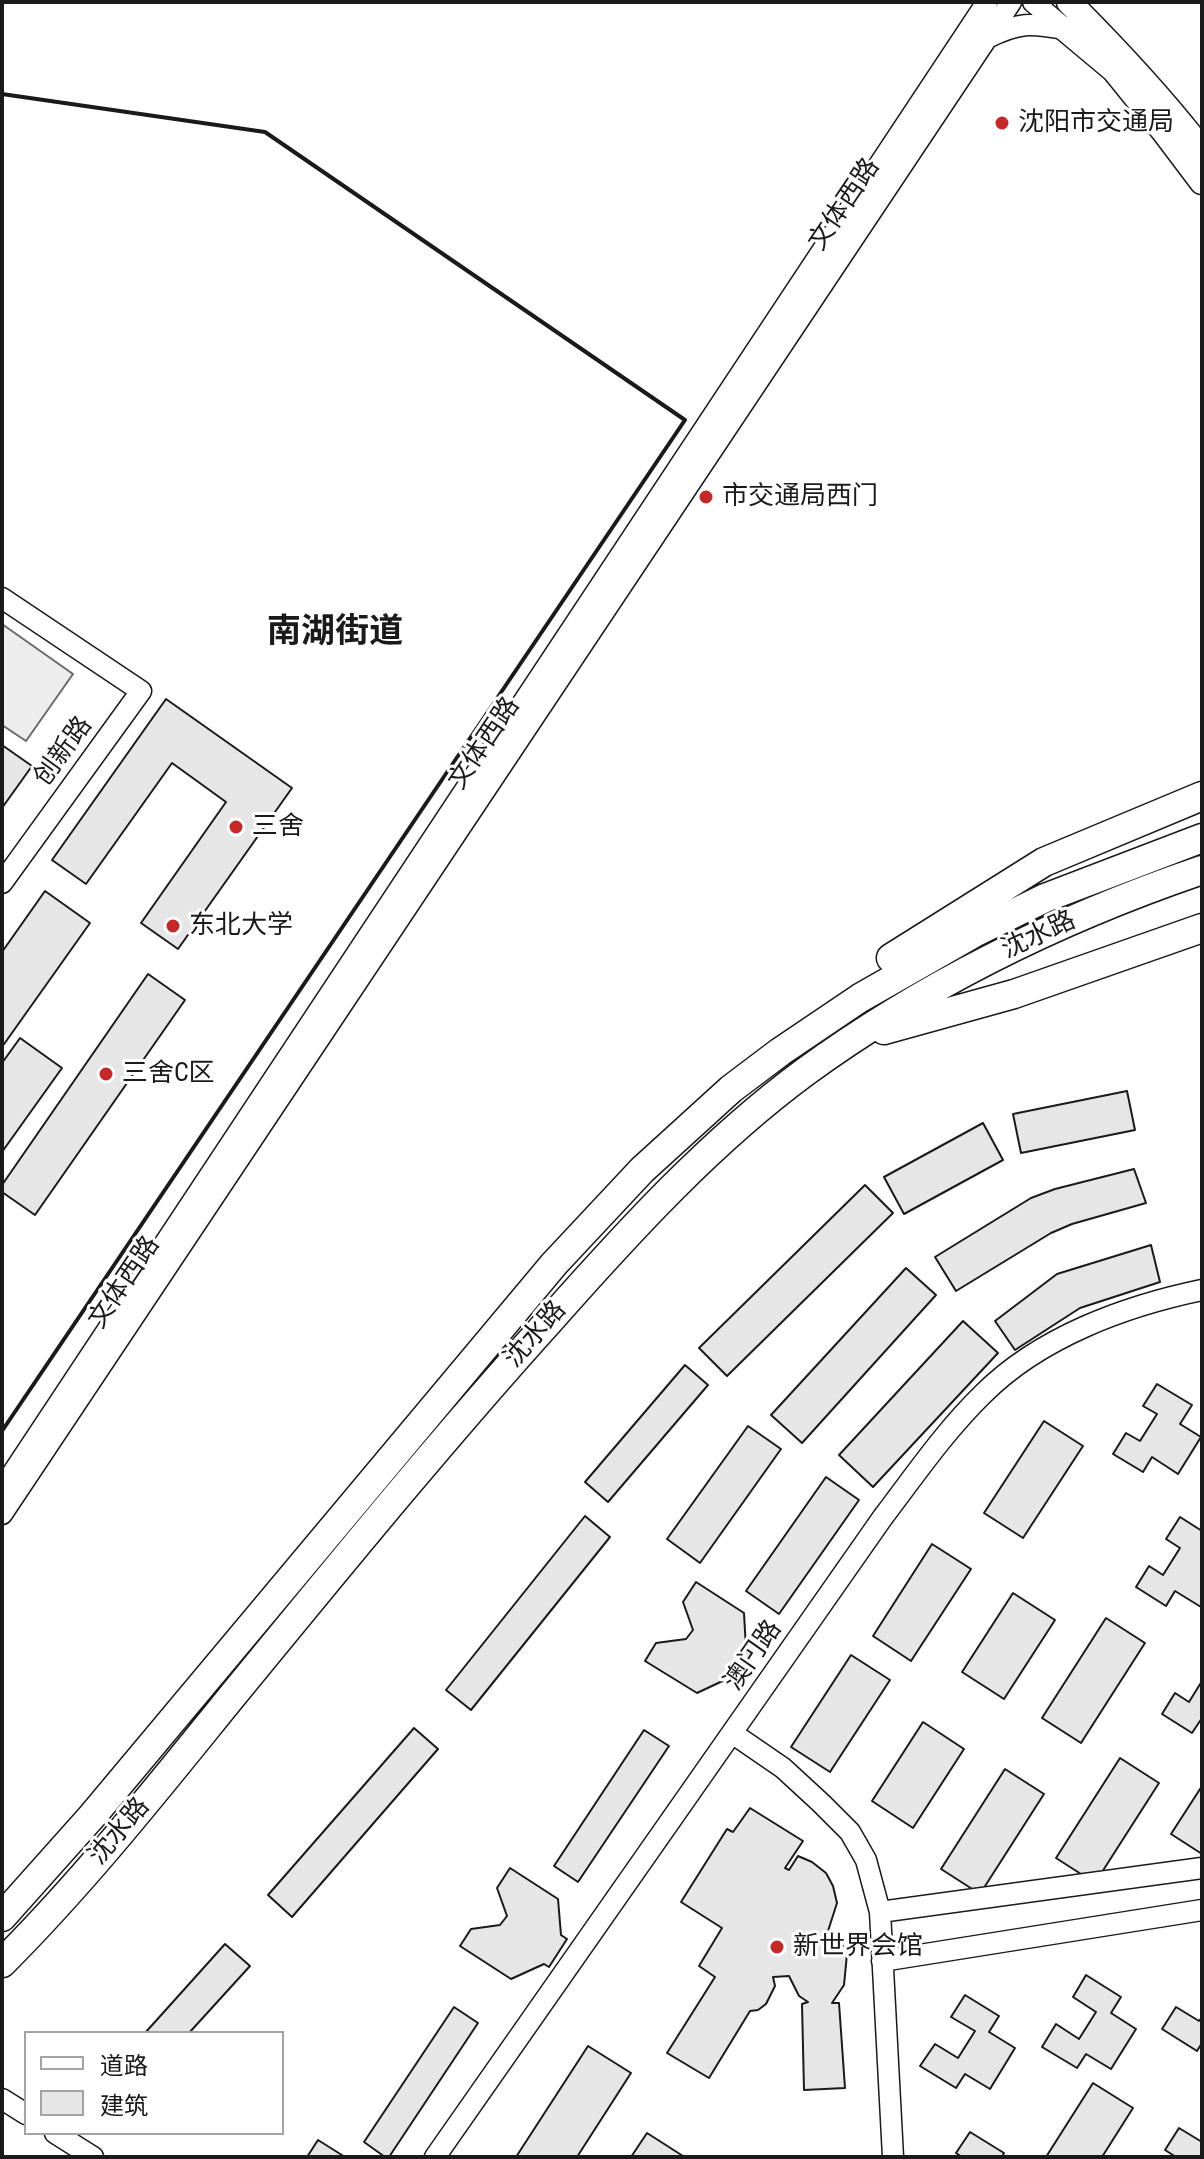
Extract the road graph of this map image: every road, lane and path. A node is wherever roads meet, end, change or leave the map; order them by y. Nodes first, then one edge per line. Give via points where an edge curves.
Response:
1 (987, 2) edge
2 (1011, 2) edge
3 (1033, 2) edge
4 (1069, 2) edge
5 (1065, 29) junction
6 (987, 38) junction
7 (1202, 150) edge
8 (1202, 182) edge
9 (2, 598) edge
10 (1202, 796) edge
11 (1202, 838) edge
12 (1202, 870) edge
13 (2, 883) edge
14 (1202, 928) edge
15 (857, 1038) junction
16 (780, 1052) junction
17 (1202, 1290) edge
18 (2, 1489) edge
19 (2, 1514) edge
20 (732, 1733) junction
21 (1202, 1868) edge
22 (1202, 1910) edge
23 (880, 1912) junction
24 (2, 1917) edge
25 (882, 1961) junction
26 (2, 1963) edge
27 (2, 2099) edge
28 (24, 2113) edge
29 (58, 2135) edge
30 (93, 2157) edge
31 (435, 2157) edge
32 (893, 2157) edge

1 - 18 street, 文体西路
2 - 6 street, 文体西路
3 - 5 street
4 - 7 main road
5 - 6 street via 1024,25
5 - 8 main road via 1114,70
6 - 19 street, 文体西路
9 - 13 street, 创新路 via 141,691
10 - 16 highway via 1044,862 879,965
11 - 16 highway, 沈水路 via 1072,887 974,933 871,991
12 - 15 highway, 沈水路 via 1026,939 917,998
14 - 15 highway via 1014,994
15 - 26 highway, 沈水路 via 731,1134 589,1276 443,1443 101,1857
16 - 24 highway, 沈水路 via 642,1170 554,1264
17 - 20 street, 澳门路 via 1107,1317 1034,1353 985,1392 883,1517
20 - 23 street via 783,1768 850,1832 866,1860
20 - 31 street, 澳门路
21 - 23 street
22 - 25 street
23 - 25 street
25 - 32 street
27 - 28 street
29 - 30 street

